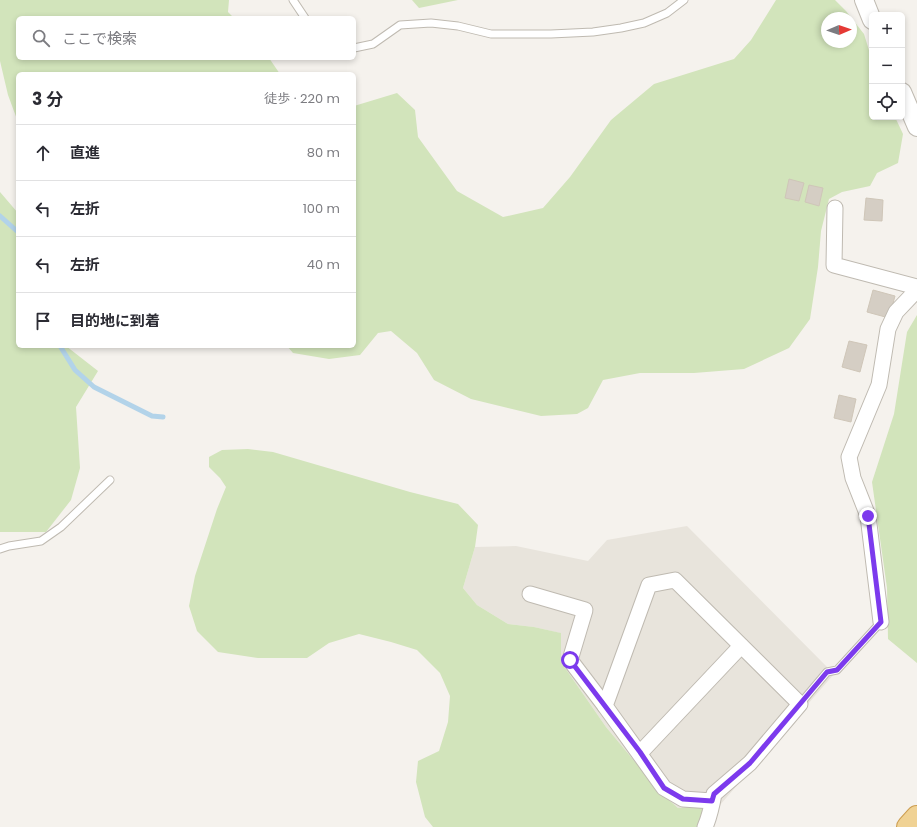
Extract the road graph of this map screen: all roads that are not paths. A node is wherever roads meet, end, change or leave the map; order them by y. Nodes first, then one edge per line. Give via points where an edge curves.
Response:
1 (293, 0) edge
2 (684, 0) edge
3 (864, 0) edge
4 (869, 12) edge
5 (304, 16) edge
6 (356, 48) edge
7 (905, 99) edge
8 (917, 127) edge
9 (835, 208) dead end
10 (917, 287) edge
11 (917, 290) edge
12 (110, 480) dead end
13 (0, 549) edge
14 (530, 594) dead end
15 (881, 622) joint
16 (741, 646) junction
17 (800, 704) junction
18 (605, 706) junction
19 (640, 752) junction
20 (712, 801) junction
21 (917, 817) edge
22 (705, 827) edge
23 (908, 827) edge

1 - 5 lane
2 - 6 lane via 667,13 621,28 579,33 492,34 431,23 400,24 373,44
3 - 4 street
7 - 8 street
9 - 10 street via 834,265
11 - 15 street via 896,312 888,329 879,385 849,457 853,478 868,516
12 - 13 lane via 61,527 41,541
14 - 18 street via 585,610 570,660
15 - 17 lane via 837,670 827,672
16 - 17 street
16 - 18 street via 675,580 649,585
16 - 19 street
17 - 20 street via 750,763 714,794
18 - 19 street
19 - 20 street via 664,788 683,799
20 - 22 street
21 - 23 highway

